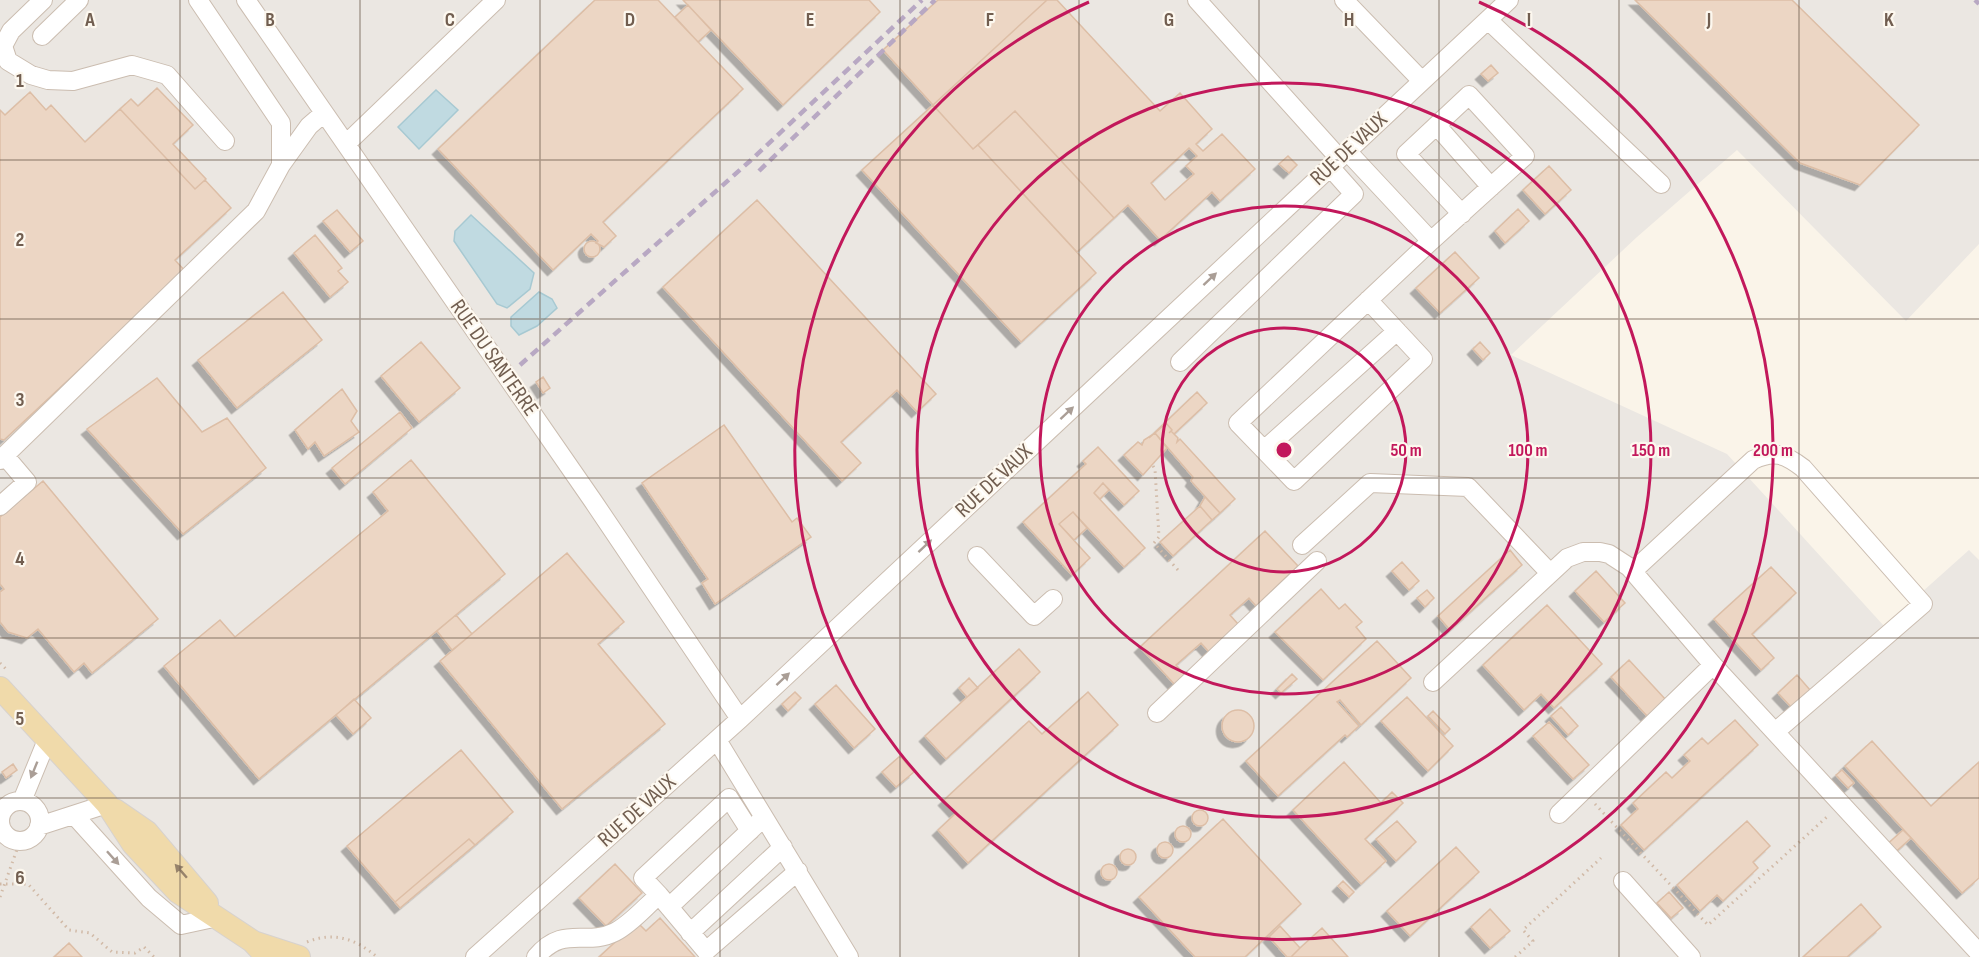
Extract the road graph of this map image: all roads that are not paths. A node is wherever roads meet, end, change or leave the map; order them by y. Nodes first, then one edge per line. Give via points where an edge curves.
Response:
1 (43, 0) edge
2 (79, 0) edge
3 (198, 0) edge
4 (246, 0) edge
5 (496, 0) edge
6 (1197, 0) edge
7 (1344, 0) edge
8 (1509, 0) edge
9 (1488, 20) junction
10 (42, 36) dead end
11 (2, 48) edge
12 (1422, 81) junction
13 (324, 112) junction
14 (1437, 126) junction
15 (225, 141) dead end
16 (346, 144) junction
17 (1339, 159) junction
18 (281, 165) junction
19 (1661, 184) dead end
20 (1491, 187) junction
21 (1462, 214) junction
22 (1431, 242) junction
23 (1368, 300) junction
24 (1397, 331) junction
25 (1180, 362) dead end
26 (1264, 450) junction
27 (2, 458) edge
28 (0, 506) edge
29 (1302, 545) dead end
30 (977, 556) dead end
31 (1317, 561) dead end
32 (1633, 571) junction
33 (1550, 573) junction
34 (1053, 598) dead end
35 (1713, 665) junction
36 (1432, 682) dead end
37 (0, 688) edge
38 (1157, 713) dead end
39 (740, 719) junction
40 (1775, 732) junction
41 (47, 740) junction
42 (717, 740) junction
43 (22, 801) junction
44 (107, 804) junction
45 (1559, 814) dead end
46 (74, 815) junction
47 (765, 816) junction
48 (39, 826) junction
49 (750, 831) junction
50 (783, 846) junction
51 (798, 871) junction
52 (1623, 881) dead end
53 (664, 901) junction
54 (218, 917) junction
55 (690, 933) junction
56 (260, 949) edge
57 (299, 951) edge
58 (1979, 953) edge
59 (475, 957) edge
60 (536, 957) edge
61 (849, 957) edge
62 (1691, 957) edge

1 - 11 street via 10,31
2 - 10 street
3 - 18 street via 281,123
4 - 13 street, RUE DU SANTERRE
5 - 16 street
6 - 17 street
7 - 12 street
8 - 9 street, RUE DE VAUX
9 - 12 street, RUE DE VAUX
9 - 19 street
11 - 15 street via 8,61 48,80 73,81 132,65 167,75
12 - 17 street, RUE DE VAUX
13 - 16 street, RUE DU SANTERRE
13 - 18 street
14 - 20 street
14 - 20 street via 1469,95 1525,156
14 - 21 street via 1406,154
16 - 39 street, RUE DU SANTERRE
17 - 22 street
17 - 25 street via 1354,194
39 -> 17 street, RUE DE VAUX
18 - 27 street via 256,211
20 - 21 street
21 - 22 street
22 - 23 street
23 - 24 street
23 - 26 street via 1238,423
24 - 26 street
24 - 26 street via 1423,359 1294,481
27 - 28 street via 27,482
29 - 33 street via 1370,483 1468,487
30 - 34 street via 1034,616
31 - 38 street
32 - 33 street via 1609,554 1592,552 1567,558
32 - 35 street
32 - 40 street via 1753,460 1768,453 1786,455 1803,468 1923,604
33 - 36 street
35 - 40 street
35 - 45 street
37 - 41 main road
39 - 42 street, RUE DE VAUX
40 - 58 street
41 -> 43 street
41 - 44 main road
42 - 47 street
42 - 59 street, RUE DE VAUX
43 - 48 street via 38,812
43 - 48 street via 9,804 1,814 4,833 20,841 31,837
44 - 46 street
44 - 54 main road via 147,832
46 - 48 street
46 -> 54 street via 149,898 181,925
47 - 49 street
47 - 50 street
49 - 53 street
49 - 53 street via 729,798 643,878
50 - 51 street
50 - 55 street
51 - 55 street via 705,951
51 - 61 street
52 - 62 street
53 - 55 street
53 - 60 street via 616,932 601,937 559,939
54 - 56 main road
56 - 57 main road

